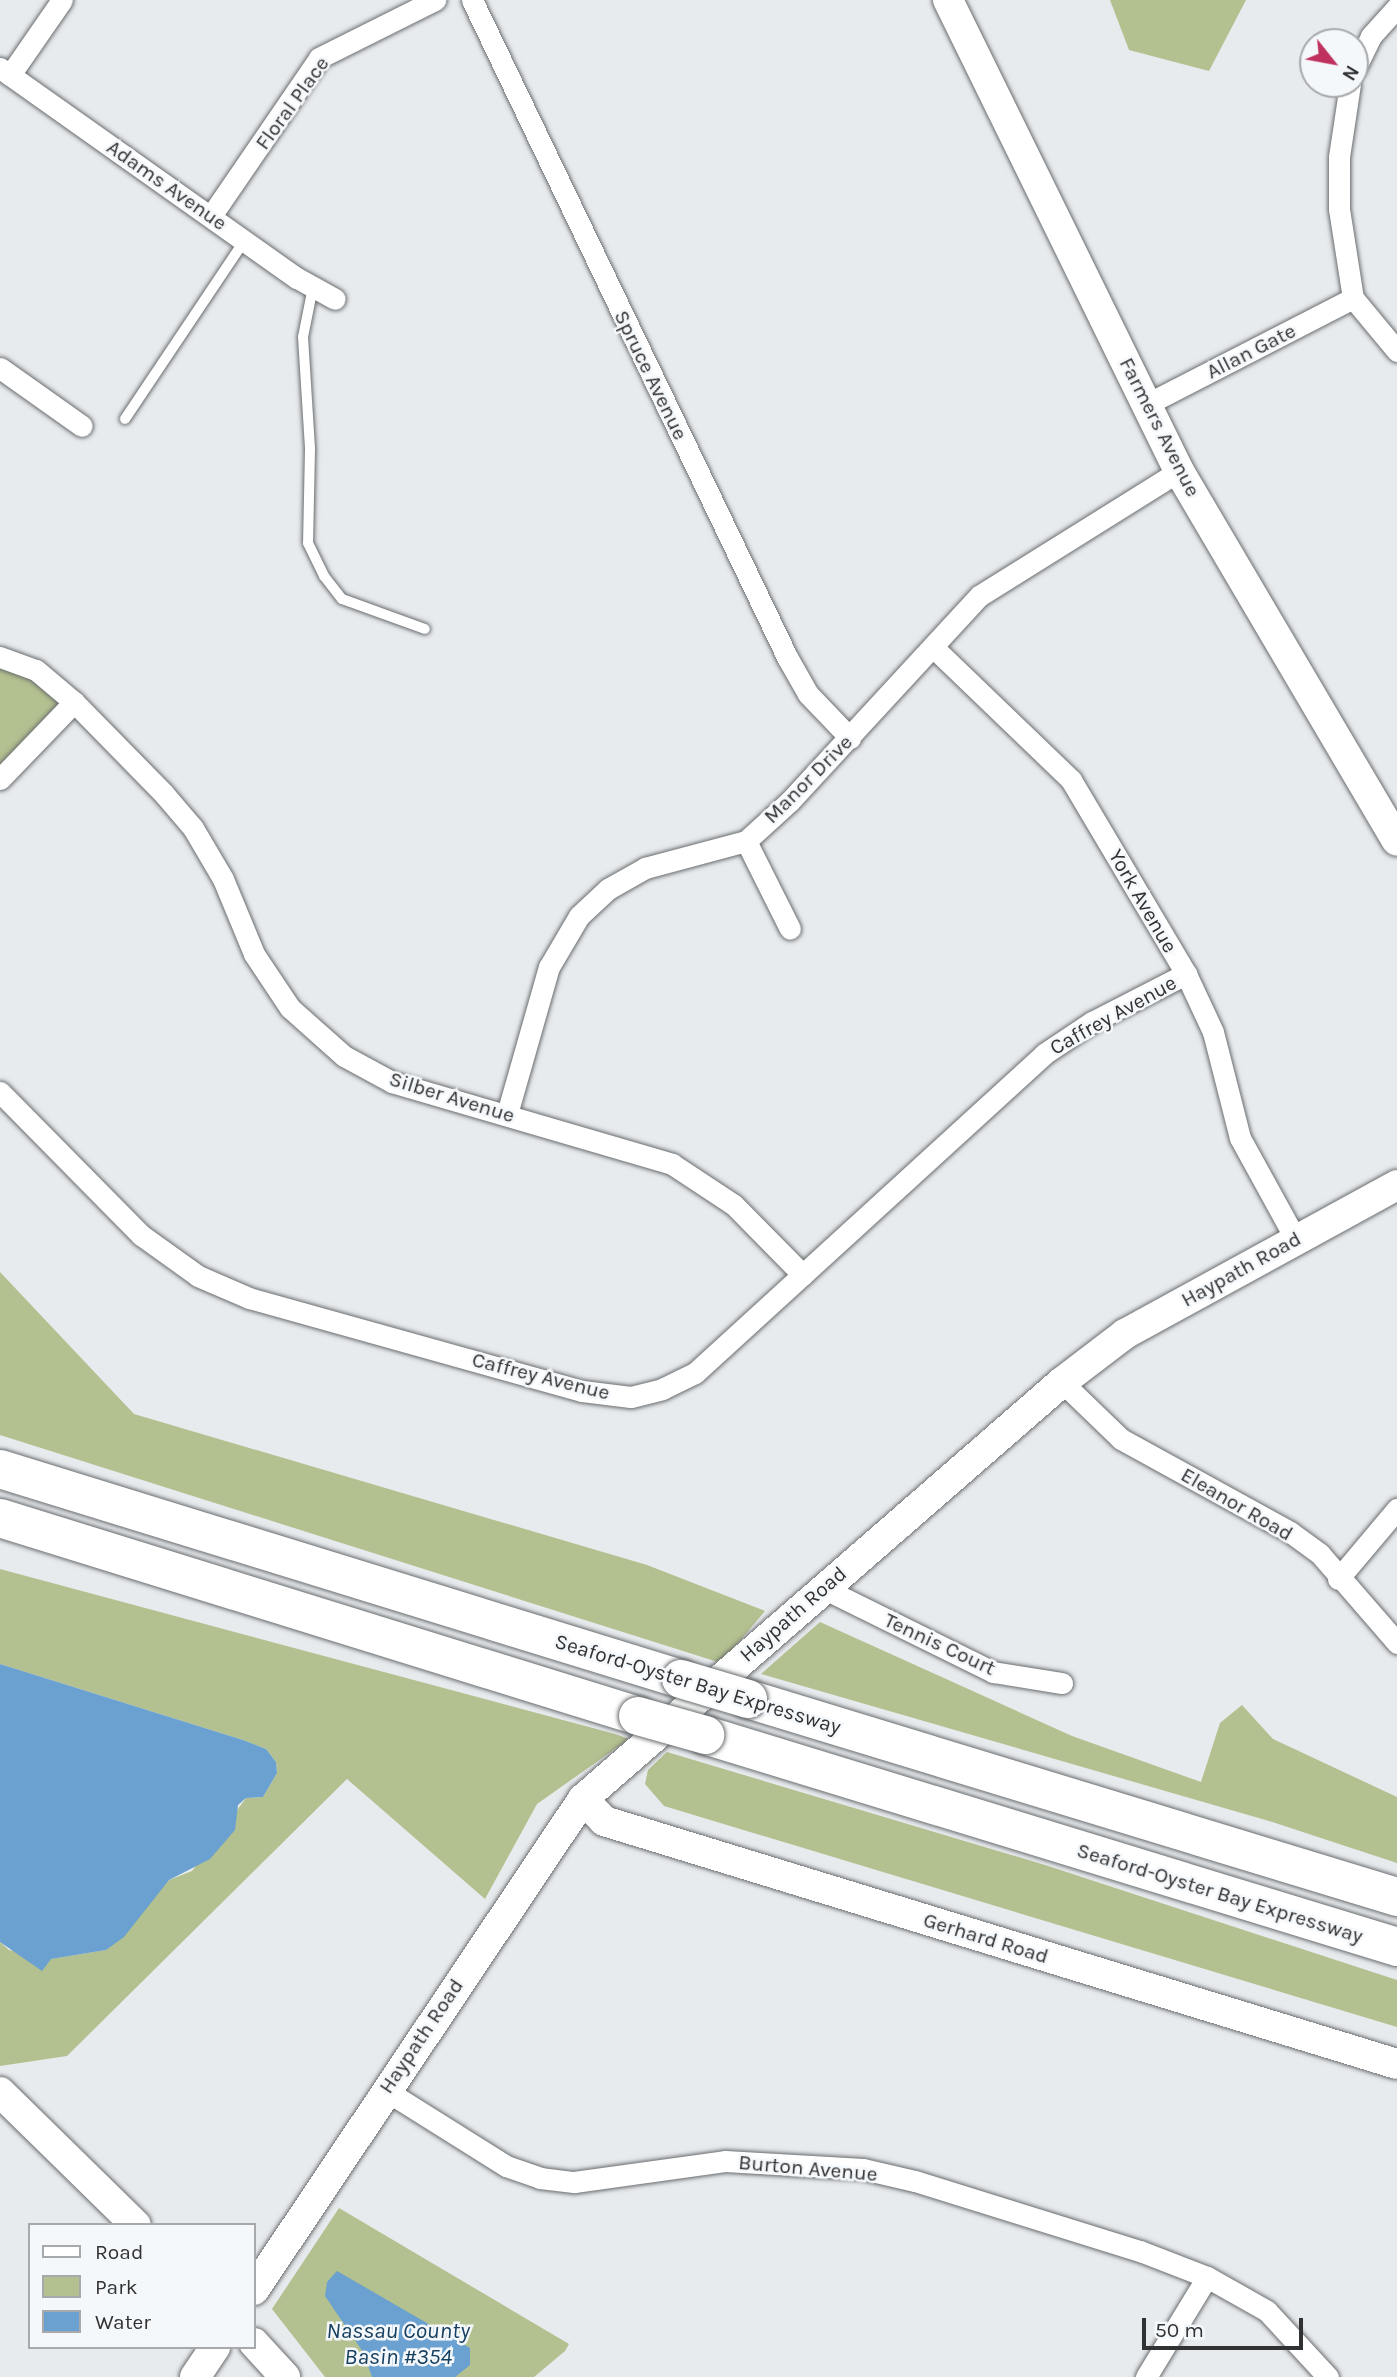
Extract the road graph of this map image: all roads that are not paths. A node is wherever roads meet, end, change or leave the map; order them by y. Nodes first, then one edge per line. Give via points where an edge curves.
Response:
1 (62, 0) edge
2 (435, 0) edge
3 (472, 0) edge
4 (948, 0) edge
5 (1397, 7) edge
6 (1369, 40) edge
7 (5, 72) edge
8 (1348, 98) edge
9 (211, 216) junction
10 (245, 240) junction
11 (313, 287) junction
12 (1353, 298) junction
13 (335, 299) dead end
14 (1397, 351) edge
15 (0, 368) edge
16 (1149, 403) junction
17 (125, 419) dead end
18 (82, 426) dead end
19 (1180, 471) junction
20 (425, 629) dead end
21 (934, 648) junction
22 (0, 657) edge
23 (74, 702) junction
24 (849, 738) junction
25 (0, 779) edge
26 (746, 841) junction
27 (1397, 841) edge
28 (790, 929) dead end
29 (1186, 975) junction
30 (0, 1092) edge
31 (507, 1114) junction
32 (1397, 1185) edge
33 (1295, 1238) junction
34 (803, 1275) junction
35 (1062, 1382) junction
36 (0, 1469) edge
37 (1397, 1509) edge
38 (0, 1518) edge
39 (1338, 1579) junction
40 (823, 1588) junction
41 (1397, 1643) edge
42 (1062, 1683) dead end
43 (583, 1799) junction
44 (1397, 1897) edge
45 (1397, 1947) edge
46 (1397, 2064) edge
47 (385, 2090) junction
48 (0, 2092) edge
49 (133, 2223) edge
50 (1207, 2277) junction
51 (256, 2287) edge
52 (256, 2345) edge
53 (214, 2349) edge
54 (195, 2377) edge
55 (285, 2377) edge
56 (1146, 2377) edge
57 (1328, 2377) edge

1 - 7 street
2 - 9 street, Floral Place via 319,58
3 - 24 street, Spruce Avenue via 787,657 808,694
4 - 16 street, Farmers Avenue
5 - 6 street
7 - 9 street, Adams Avenue
8 - 12 street via 1339,157 1339,209
9 - 10 street, Adams Avenue
10 - 11 street, Adams Avenue
10 - 17 lane
11 - 13 street, Adams Avenue
11 - 20 lane via 303,337 310,449 308,543 342,599
12 - 14 street
12 - 16 street, Allan Gate
15 - 18 street
16 - 19 street, Farmers Avenue
19 - 21 street, Manor Drive via 999,581 979,596
19 - 27 street, Farmers Avenue
21 - 24 street, Manor Drive
21 - 29 street, York Avenue via 1071,780
22 - 23 street, Silber Avenue via 36,670
23 - 25 street
23 - 31 street, Silber Avenue via 193,828 223,879 254,954 290,1009 313,1031 344,1056 392,1082
24 - 26 street, Manor Drive
26 - 28 street
26 - 31 street, Manor Drive via 645,868 608,889 579,916 549,967
29 - 33 street, York Avenue via 1213,1032 1240,1138
29 - 34 street, Caffrey Avenue via 1092,1022 1044,1054
30 - 34 street, Caffrey Avenue via 141,1235 198,1276 249,1298 582,1391 631,1397 695,1373
31 - 34 street, Silber Avenue via 672,1164 734,1205
32 - 33 street, Haypath Road
33 - 35 street, Haypath Road via 1125,1334
35 - 39 street, Eleanor Road via 1121,1439 1290,1532 1320,1554
35 - 40 street, Haypath Road
36 - 44 highway, Seaford-Oyster Bay Expressway, bridge
37 - 39 street
38 - 45 highway, Seaford-Oyster Bay Expressway, bridge
39 - 41 street, Eleanor Road
40 - 42 street, Tennis Court via 993,1672
40 - 43 street, Haypath Road
43 - 46 street, Gerhard Road via 604,1821
43 - 47 street, Haypath Road
47 - 50 street, Burton Avenue via 506,2166 540,2178 575,2182 725,2161 863,2169 1140,2251
47 - 51 street, Haypath Road
48 - 49 street
50 - 56 street
50 - 57 street, Burton Avenue via 1267,2311
52 - 55 street
53 - 54 street

